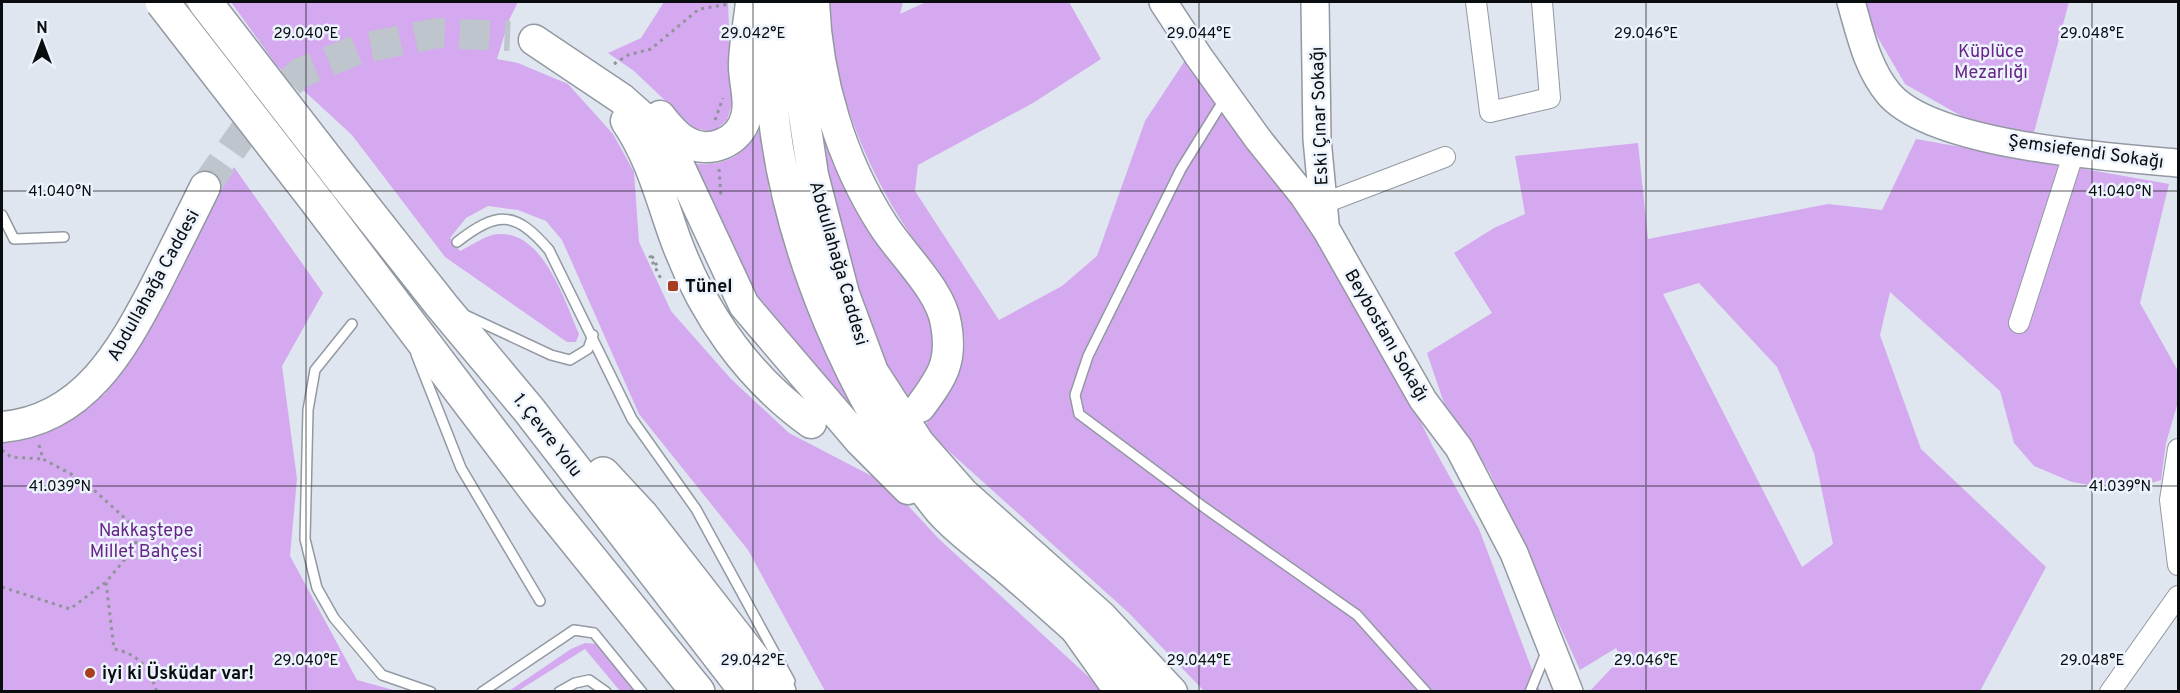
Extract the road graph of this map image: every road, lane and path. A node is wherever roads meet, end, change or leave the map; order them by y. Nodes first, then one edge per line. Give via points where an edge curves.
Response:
1 (162, 2) edge
2 (205, 2) edge
3 (745, 2) edge
4 (772, 2) edge
5 (795, 2) edge
6 (814, 2) edge
7 (1163, 2) edge
8 (1315, 2) edge
9 (1476, 2) edge
10 (1542, 2) edge
11 (1851, 2) edge
12 (522, 38) tunnel mouth
13 (593, 71) junction
14 (1227, 95) junction
15 (645, 150) junction
16 (2074, 152) junction
17 (1445, 157) dead end
18 (2178, 163) edge
19 (206, 187) tunnel mouth
20 (1322, 204) junction
21 (2, 215) edge
22 (658, 222) dead end
23 (1327, 231) junction
24 (64, 237) dead end
25 (457, 242) dead end
26 (658, 268) dead end
27 (661, 279) dead end
28 (396, 304) junction
29 (442, 306) junction
30 (704, 322) dead end
31 (2019, 323) dead end
32 (352, 324) dead end
33 (593, 335) junction
34 (741, 358) junction
35 (920, 406) dead end
36 (529, 410) junction
37 (811, 423) dead end
38 (2, 427) edge
39 (39, 445) dead end
40 (2178, 449) edge
41 (2, 450) edge
42 (43, 459) junction
43 (941, 512) junction
44 (2178, 565) edge
45 (106, 582) junction
46 (2, 587) edge
47 (2178, 596) edge
48 (540, 600) dead end
49 (1089, 623) junction
50 (1139, 639) dead end
51 (1550, 643) junction
52 (1120, 680) edge
53 (157, 692) edge
54 (431, 692) edge
55 (482, 692) edge
56 (559, 692) edge
57 (606, 692) edge
58 (642, 692) edge
59 (698, 692) edge
60 (747, 692) edge
61 (779, 692) edge
62 (795, 692) edge
63 (1144, 692) edge
64 (1172, 692) edge
65 (1426, 692) edge
66 (1530, 692) edge
67 (1569, 692) edge
68 (2110, 692) edge

1 - 28 highway, bridge
2 - 29 highway, 1. Çevre Yolu, bridge
3 - 13 path via 703,7 651,49
3 - 13 main road via 747,117 735,135 716,147 687,142 645,100
4 - 43 main road, Abdullahağa Caddesi via 773,109 785,190 815,282 849,370 868,406
5 - 49 main road, Abdullahağa Caddesi via 798,75 813,175 844,294 873,372 919,442
6 - 35 main road via 818,58 838,133 882,224 940,303 946,323 949,359 940,380
7 - 14 street, Beybostanı Sokağı
8 - 20 street, Eski Çınar Sokağı
9 - 10 street via 1490,112 1550,98
11 - 16 street, Şemsiefendi Sokağı via 1870,65 1889,94 1909,111 1948,128
12 - 13 main road
13 - 15 main road
13 - 43 main road via 649,123 675,157 744,304 867,447 912,493
14 - 23 street, Beybostanı Sokağı
14 - 65 lane via 1181,169 1088,356 1075,395 1079,414 1357,615
15 - 22 lane
15 - 34 main road via 692,281 713,320
16 - 18 street, Şemsiefendi Sokağı
16 - 31 street
17 - 20 street
19 - 38 main road, Abdullahağa Caddesi via 111,365 83,393 51,413
20 - 23 street, Eski Çınar Sokağı
21 - 24 lane via 14,238
23 - 51 street, Beybostanı Sokağı via 1423,400 1459,448 1514,553
25 - 33 lane via 482,223 517,221 535,233 549,250
26 - 27 path via 654,255 650,257
28 - 48 lane via 461,468
28 - 59 highway via 547,505
29 - 33 lane via 570,360 588,349
29 - 36 highway, 1. Çevre Yolu
30 - 34 lane
32 - 54 lane via 315,370 308,410 305,539 317,588 334,618 382,675
33 - 62 lane via 632,419 696,508
34 - 37 main road
36 - 60 highway, 1. Çevre Yolu
36 - 61 highway via 582,452 642,516
39 - 42 path
40 - 44 street via 2170,500
41 - 42 path via 11,457
42 - 45 path via 84,481 135,532 136,546
43 - 49 main road, Abdullahağa Caddesi
45 - 46 path via 70,609
45 - 53 path via 114,649 132,653 151,676
47 - 68 street
49 - 50 lane
49 - 52 highway
49 - 64 main road, Abdullahağa Caddesi
51 - 66 lane
51 - 67 street, Beybostanı Sokağı
52 - 63 main road
55 - 58 lane via 574,630 594,633
56 - 57 lane via 589,680

